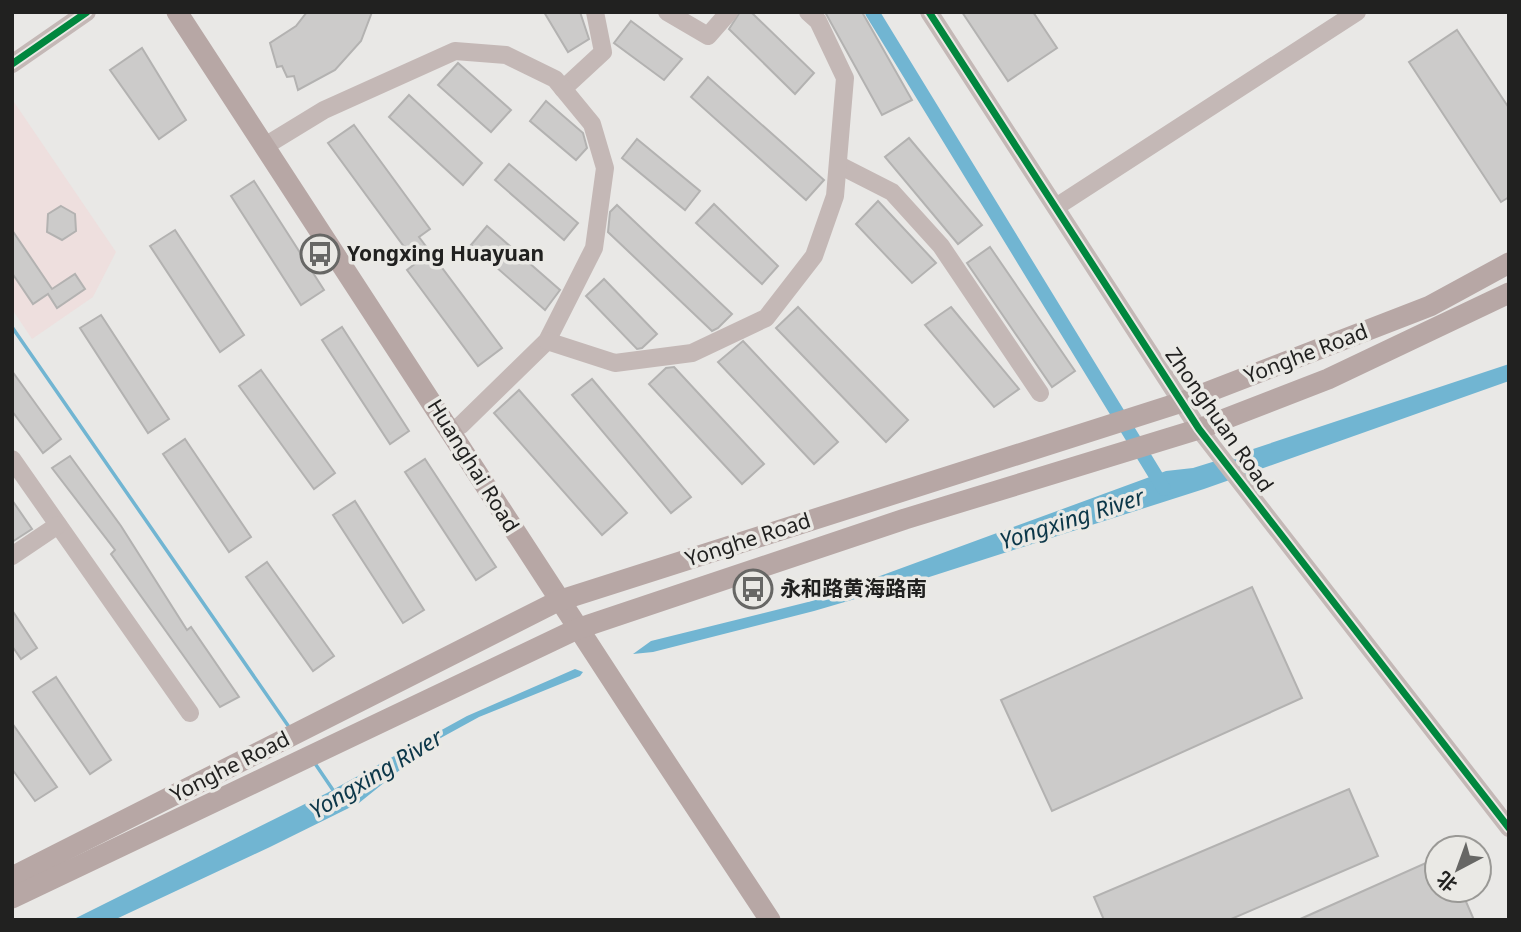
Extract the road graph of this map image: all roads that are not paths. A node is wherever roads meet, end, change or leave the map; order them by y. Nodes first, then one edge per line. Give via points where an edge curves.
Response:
1 (86, 12) edge
2 (177, 12) edge
3 (195, 12) edge
4 (595, 12) edge
5 (667, 12) edge
6 (729, 12) edge
7 (808, 12) edge
8 (929, 12) edge
9 (1357, 12) edge
10 (12, 64) edge
11 (563, 89) junction
12 (271, 143) junction
13 (839, 165) junction
14 (1056, 207) junction
15 (1509, 263) edge
16 (1509, 293) edge
17 (547, 341) junction
18 (1041, 393) dead end
19 (1182, 402) junction
20 (456, 428) junction
21 (1199, 429) junction
22 (12, 459) edge
23 (58, 525) junction
24 (12, 556) edge
25 (564, 598) junction
26 (583, 627) junction
27 (190, 713) dead end
28 (1509, 828) edge
29 (12, 877) edge
30 (12, 898) edge
31 (770, 920) edge
32 (782, 920) edge

1 - 10 street
2 - 12 main road, Huanghai Road
3 - 12 main road, Huanghai Road
4 - 11 street via 603,52
5 - 6 street via 708,36
7 - 13 street via 818,21 845,78
8 - 14 street, Zhonghuan Road
9 - 14 street
11 - 12 street via 555,79 506,55 456,51 324,110
11 - 17 street via 592,124 606,168 594,248
12 - 20 main road, Huanghai Road
13 - 17 street via 835,196 814,256 766,318 691,353 615,363
13 - 18 street via 891,192 942,246
14 - 19 street, Zhonghuan Road
15 - 19 main road, Yonghe Road via 1430,306
16 - 21 main road, Yonghe Road via 1340,373
17 - 20 street
19 - 21 street, Zhonghuan Road
19 - 25 main road, Yonghe Road
20 - 25 main road, Huanghai Road
21 - 26 main road, Yonghe Road via 905,519
21 - 28 street, Zhonghuan Road
22 - 23 street
23 - 24 street
23 - 27 street
25 - 26 main road, Huanghai Road
25 - 29 main road, Yonghe Road
26 - 30 main road, Yonghe Road
26 - 31 main road, Huanghai Road
26 - 32 main road, Huanghai Road

